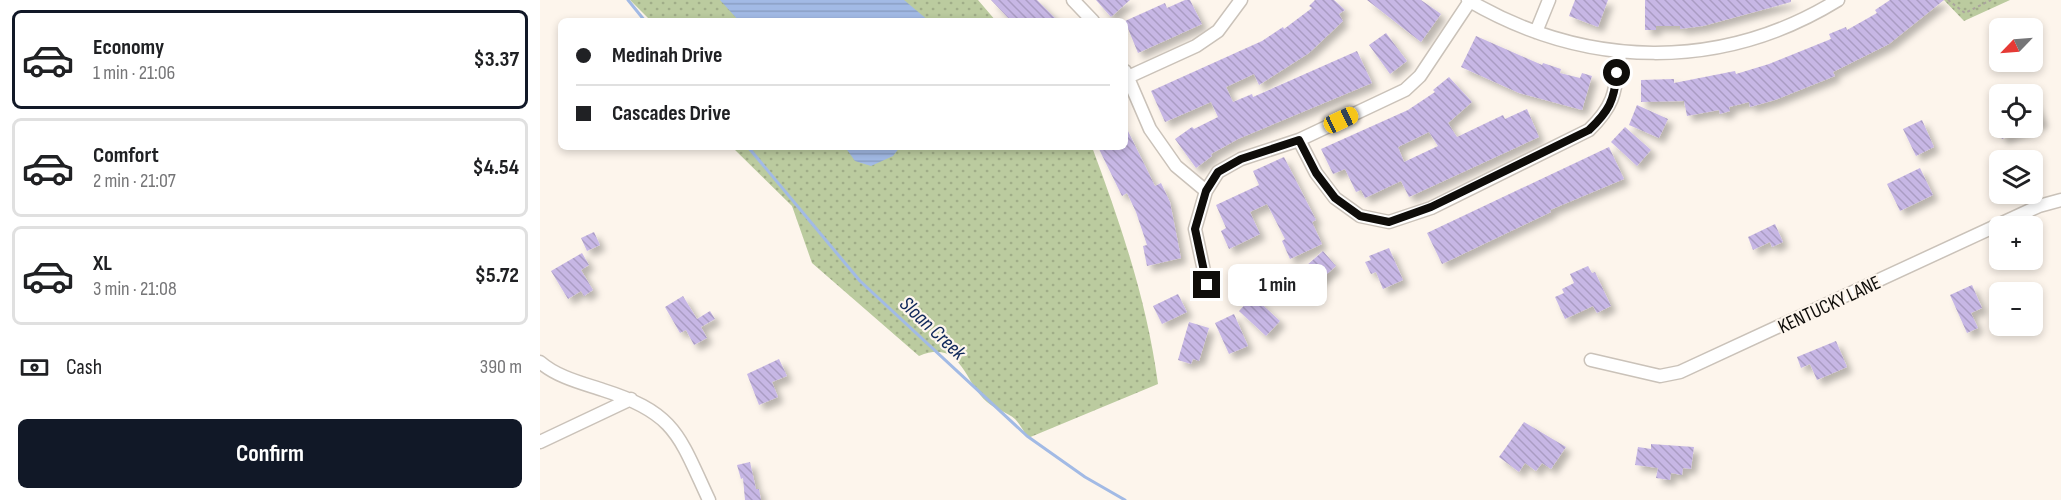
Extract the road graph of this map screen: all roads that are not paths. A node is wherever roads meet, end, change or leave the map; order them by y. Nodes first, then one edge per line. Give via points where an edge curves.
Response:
1 (1072, 0) edge
2 (1241, 0) edge
3 (1469, 0) edge
4 (1549, 0) edge
5 (1838, 0) edge
6 (1090, 18) edge
7 (1536, 32) junction
8 (1620, 53) junction
9 (1128, 73) edge
10 (1128, 79) edge
11 (1299, 140) junction
12 (1206, 191) junction
13 (2061, 200) edge
14 (1207, 285) dead end
15 (1591, 360) dead end
16 (540, 362) edge
17 (631, 399) junction
18 (540, 442) edge
19 (709, 500) edge

1 - 6 street
2 - 9 street via 1218,31 1196,46
3 - 7 street
3 - 11 street via 1420,76 1405,90
4 - 7 street
5 - 8 street via 1789,26 1733,44 1674,54
7 - 8 street
8 - 11 street via 1615,93 1606,113 1589,130 1431,207 1389,222 1360,216 1335,198
10 - 12 street via 1150,129 1176,166
11 - 12 street via 1241,159 1218,172
12 - 14 street via 1195,229
13 - 15 street, KENTUCKY LANE via 2039,206 1680,372 1660,376
16 - 17 street via 579,382
17 - 18 street
17 - 19 street via 674,429

